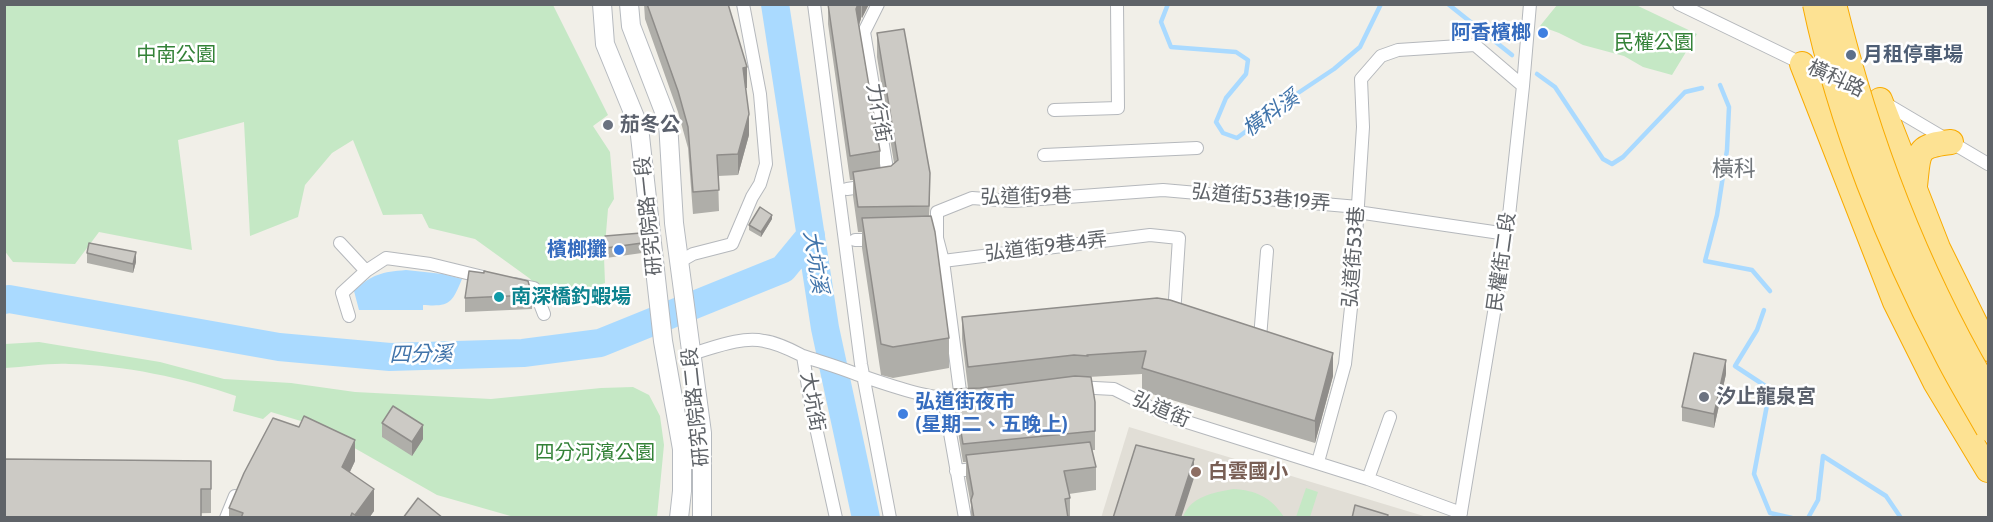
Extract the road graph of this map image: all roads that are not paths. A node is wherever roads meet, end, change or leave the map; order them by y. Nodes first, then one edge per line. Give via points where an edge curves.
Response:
1 (602, 4) edge
2 (629, 4) edge
3 (743, 4) edge
4 (814, 4) edge
5 (878, 4) edge
6 (1117, 4) edge
7 (1530, 4) edge
8 (1679, 4) edge
9 (1815, 4) edge
10 (1834, 4) edge
11 (1802, 64) junction
12 (1523, 86) junction
13 (1880, 100) junction
14 (1054, 110) dead end
15 (1952, 141) junction
16 (1197, 148) dead end
17 (1044, 155) dead end
18 (1989, 164) edge
19 (847, 189) dead end
20 (1163, 190) joint
21 (1918, 196) junction
22 (1358, 209) junction
23 (1507, 234) junction
24 (890, 239) edge
25 (855, 240) dead end
26 (339, 243) dead end
27 (1267, 251) dead end
28 (943, 261) junction
29 (679, 262) junction
30 (366, 271) junction
31 (544, 314) dead end
32 (349, 316) dead end
33 (1174, 316) edge
34 (688, 333) joint
35 (1260, 338) edge
36 (663, 341) joint
37 (1989, 349) edge
38 (691, 354) junction
39 (803, 356) junction
40 (667, 366) junction
41 (858, 375) junction
42 (1064, 388) edge
43 (1989, 391) edge
44 (979, 398) edge
45 (944, 399) junction
46 (961, 399) junction
47 (1390, 417) dead end
48 (1989, 429) edge
49 (1318, 462) junction
50 (990, 467) edge
51 (1989, 470) edge
52 (956, 471) junction
53 (1368, 478) junction
54 (242, 481) edge
55 (1461, 515) edge
56 (226, 518) edge
57 (679, 518) edge
58 (702, 518) edge
59 (836, 518) edge
60 (890, 518) edge
61 (965, 518) edge

1 - 36 main road, 研究院路一段 via 605,44 639,127
2 - 29 main road, 研究院路一段 via 631,26 668,122
3 - 29 street via 760,94 766,164 732,244 693,254
4 - 41 street
5 - 19 street, 力行街 via 864,32 890,182
6 - 14 street via 1118,108
7 - 12 street, 民權街二段
8 - 11 street, 橫科路
9 - 48 highway, bridge via 1844,112 1904,268 1946,355
10 - 43 highway, bridge via 1863,114 1890,188 1962,347
11 - 13 street, 橫科路
11 - 51 highway via 1895,302 1935,382
12 - 22 street, 弘道街53巷 via 1475,45 1398,50 1381,56 1360,79 1363,127
12 - 23 street, 民權街二段
13 - 15 street, 橫科路
13 - 21 highway
15 - 18 street, 橫科路
15 - 21 highway via 1930,144 1918,156
16 - 17 street
20 - 22 street, 弘道街53巷19弄
20 - 28 street, 弘道街9巷 via 1013,201 972,198 937,212 931,238
21 - 37 highway via 1938,248
22 - 23 street, 弘道街53巷19弄
22 - 49 street, 弘道街53巷 via 1352,298
23 - 55 street, 民權街二段
24 - 25 street
26 - 30 street
27 - 35 street
28 - 33 street, 弘道街9巷4弄 via 1150,235 1179,238
28 - 46 street, 弘道街9巷 via 959,331
29 - 34 main road, 研究院路一段
30 - 31 street via 386,258 534,288
30 - 32 street via 342,293
34 - 38 main road, 研究院路二段
36 - 40 main road, 研究院路二段
38 - 39 street, 大坑街 via 762,340
38 - 40 main road, 大坑街
38 - 58 main road, 研究院路二段 via 702,433
39 - 41 street
39 - 59 street, 大坑街
40 - 57 main road, 研究院路二段 via 682,449
41 - 45 street
41 - 60 street
42 - 49 street, 弘道街 via 1114,389 1168,416
44 - 46 street
45 - 46 street
45 - 52 street
47 - 53 street
49 - 53 street, 弘道街
50 - 52 street
52 - 61 street
53 - 55 street, 弘道街
54 - 56 street

